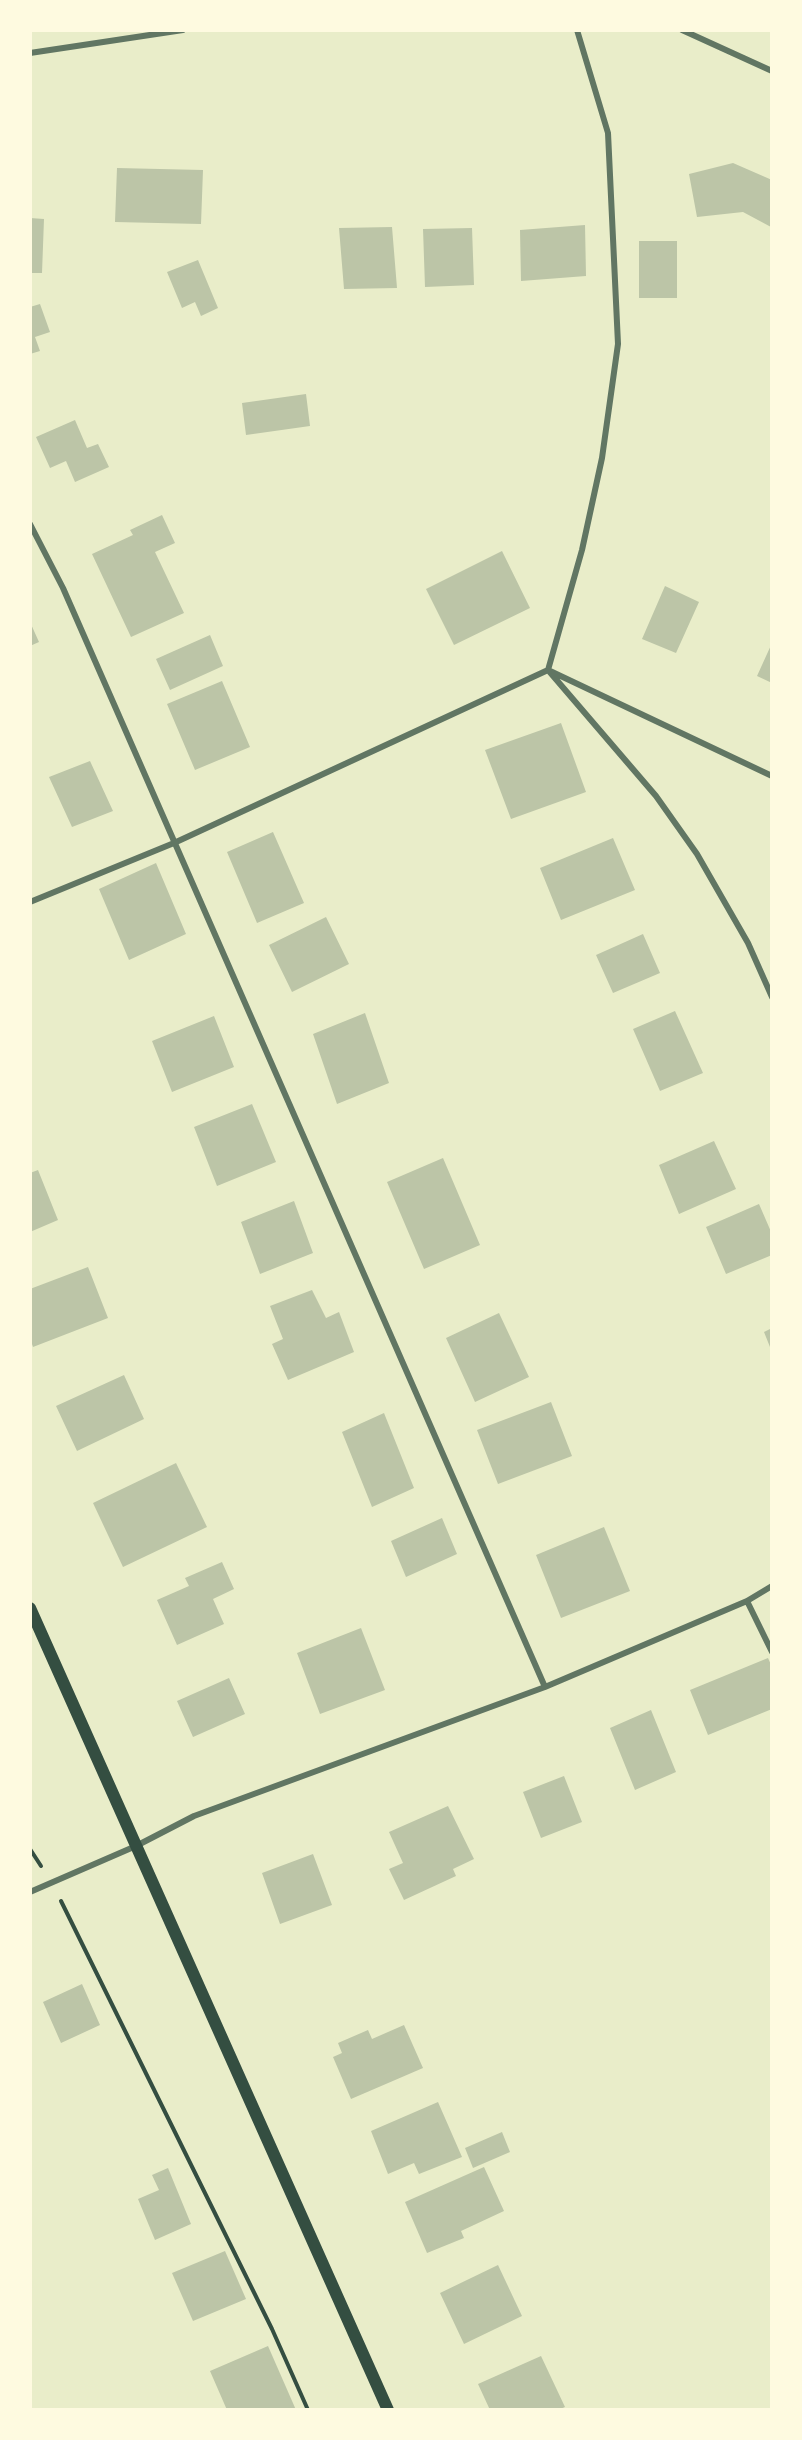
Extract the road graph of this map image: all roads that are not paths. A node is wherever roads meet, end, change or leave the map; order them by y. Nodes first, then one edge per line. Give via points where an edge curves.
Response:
1 (183, 30) edge
2 (577, 30) edge
3 (682, 30) edge
4 (30, 53) edge
5 (772, 71) edge
6 (30, 524) edge
7 (548, 670) junction
8 (772, 776) edge
9 (174, 843) junction
10 (30, 902) edge
11 (772, 997) edge
12 (772, 1586) edge
13 (747, 1601) junction
14 (30, 1608) edge
15 (772, 1652) edge
16 (545, 1687) junction
17 (136, 1845) junction
18 (30, 1892) edge
19 (388, 2410) edge

1 - 4 street
2 - 7 street via 608,133 618,344 602,458 582,550
3 - 5 street
6 - 9 street via 63,588
7 - 8 street
7 - 9 street
7 - 11 street via 656,796 697,854 748,943
9 - 10 street
9 - 16 street
12 - 13 street
13 - 15 street
13 - 16 street
14 - 17 main road
16 - 17 street via 194,1816
17 - 18 street
17 - 19 main road

